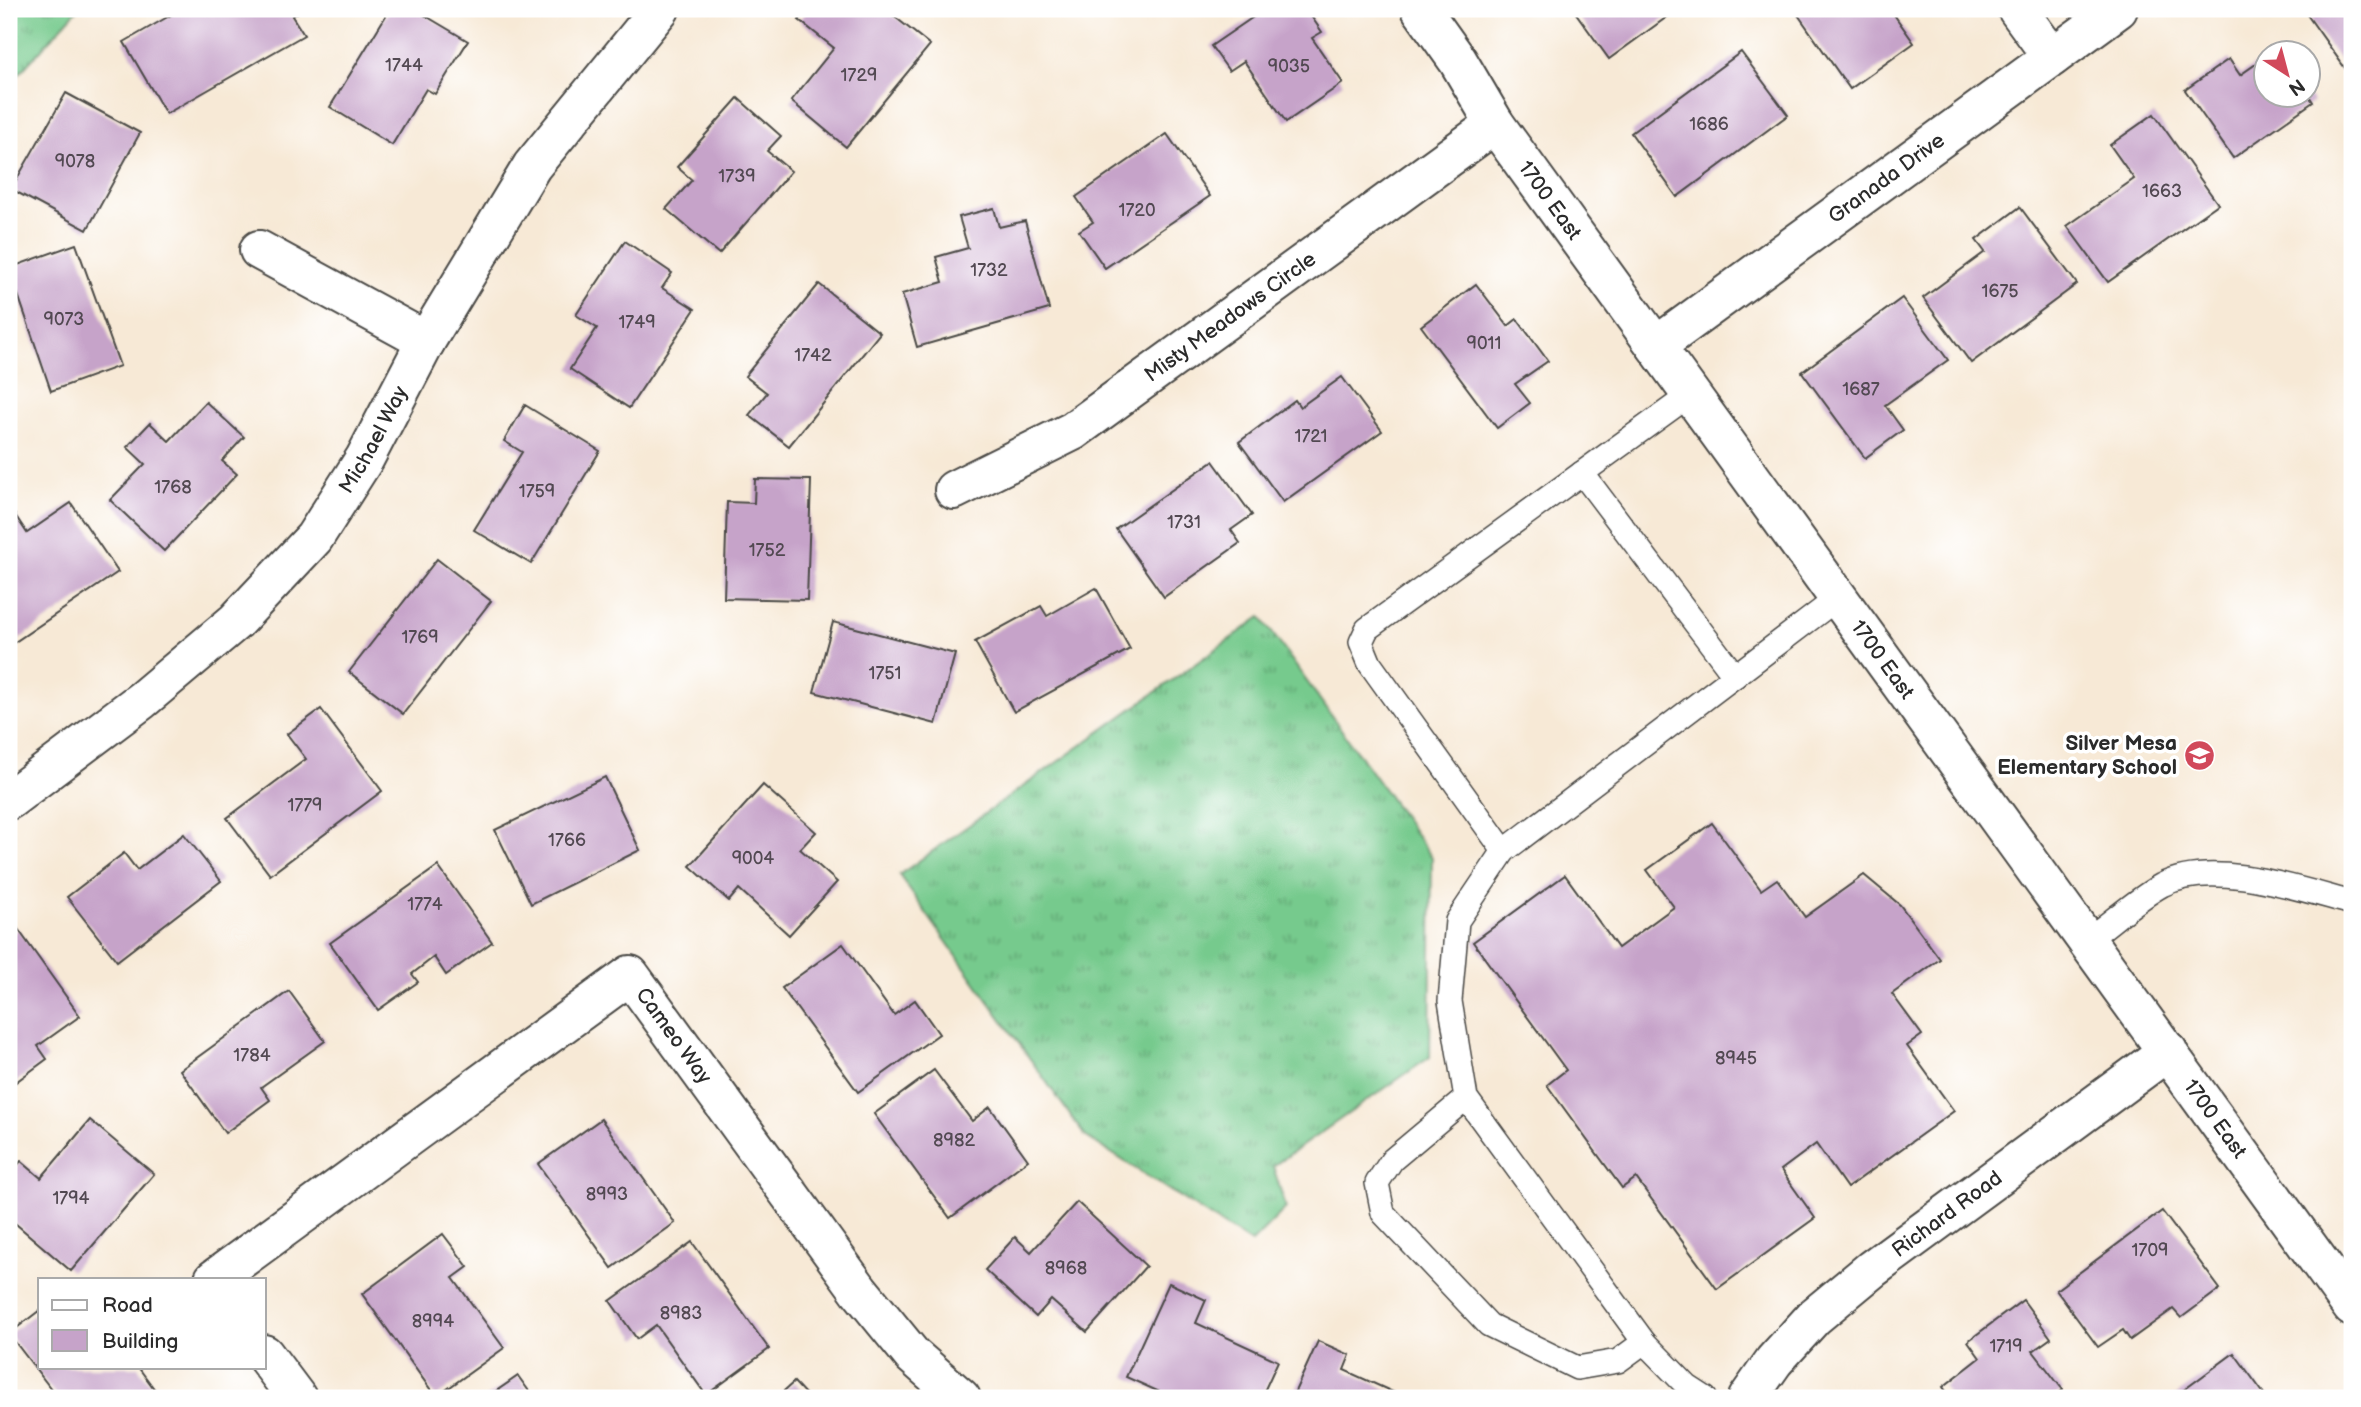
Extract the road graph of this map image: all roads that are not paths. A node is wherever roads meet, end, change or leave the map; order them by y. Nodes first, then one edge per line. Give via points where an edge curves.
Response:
1 (660, 9) edge
2 (1421, 9) edge
3 (2017, 9) edge
4 (2118, 9) edge
5 (2052, 57) junction
6 (1495, 124) junction
7 (259, 250) dead end
8 (426, 341) junction
9 (1656, 346) junction
10 (1691, 394) junction
11 (1582, 473) junction
12 (954, 490) dead end
13 (1839, 597) junction
14 (1735, 676) junction
15 (9, 800) edge
16 (1504, 851) junction
17 (2352, 903) edge
18 (2087, 940) junction
19 (2168, 1051) junction
20 (1466, 1098) junction
21 (215, 1278) edge
22 (2352, 1307) edge
23 (1644, 1342) junction
24 (266, 1357) edge
25 (296, 1398) edge
26 (961, 1398) edge
27 (1705, 1398) edge
28 (1748, 1398) edge

1 - 8 street, Michael Way via 532,166
2 - 6 street, 1700 East
3 - 5 street
4 - 5 street, Granada Drive
5 - 9 street, Granada Drive
6 - 9 street, 1700 East
6 - 12 street, Misty Meadows Circle via 1073,431
7 - 8 street
8 - 15 street, Michael Way via 365,458 314,538 236,621 142,700
9 - 10 street, 1700 East
10 - 11 lane
10 - 13 street, 1700 East
11 - 14 lane
11 - 16 lane via 1367,629 1361,642 1370,664
13 - 14 lane
13 - 18 street, 1700 East
14 - 16 lane
16 - 20 lane via 1457,921 1450,1001
17 - 18 lane via 2223,874 2187,876 2161,886
18 - 19 street, 1700 East
19 - 22 street, 1700 East
19 - 28 street, Richard Road via 1872,1269 1814,1317
20 - 23 lane
20 - 23 lane via 1392,1160 1377,1183 1383,1213 1489,1325 1577,1368 1618,1361
21 - 26 street, Cameo Way via 630,975 859,1290 912,1355
23 - 27 lane
24 - 25 street

